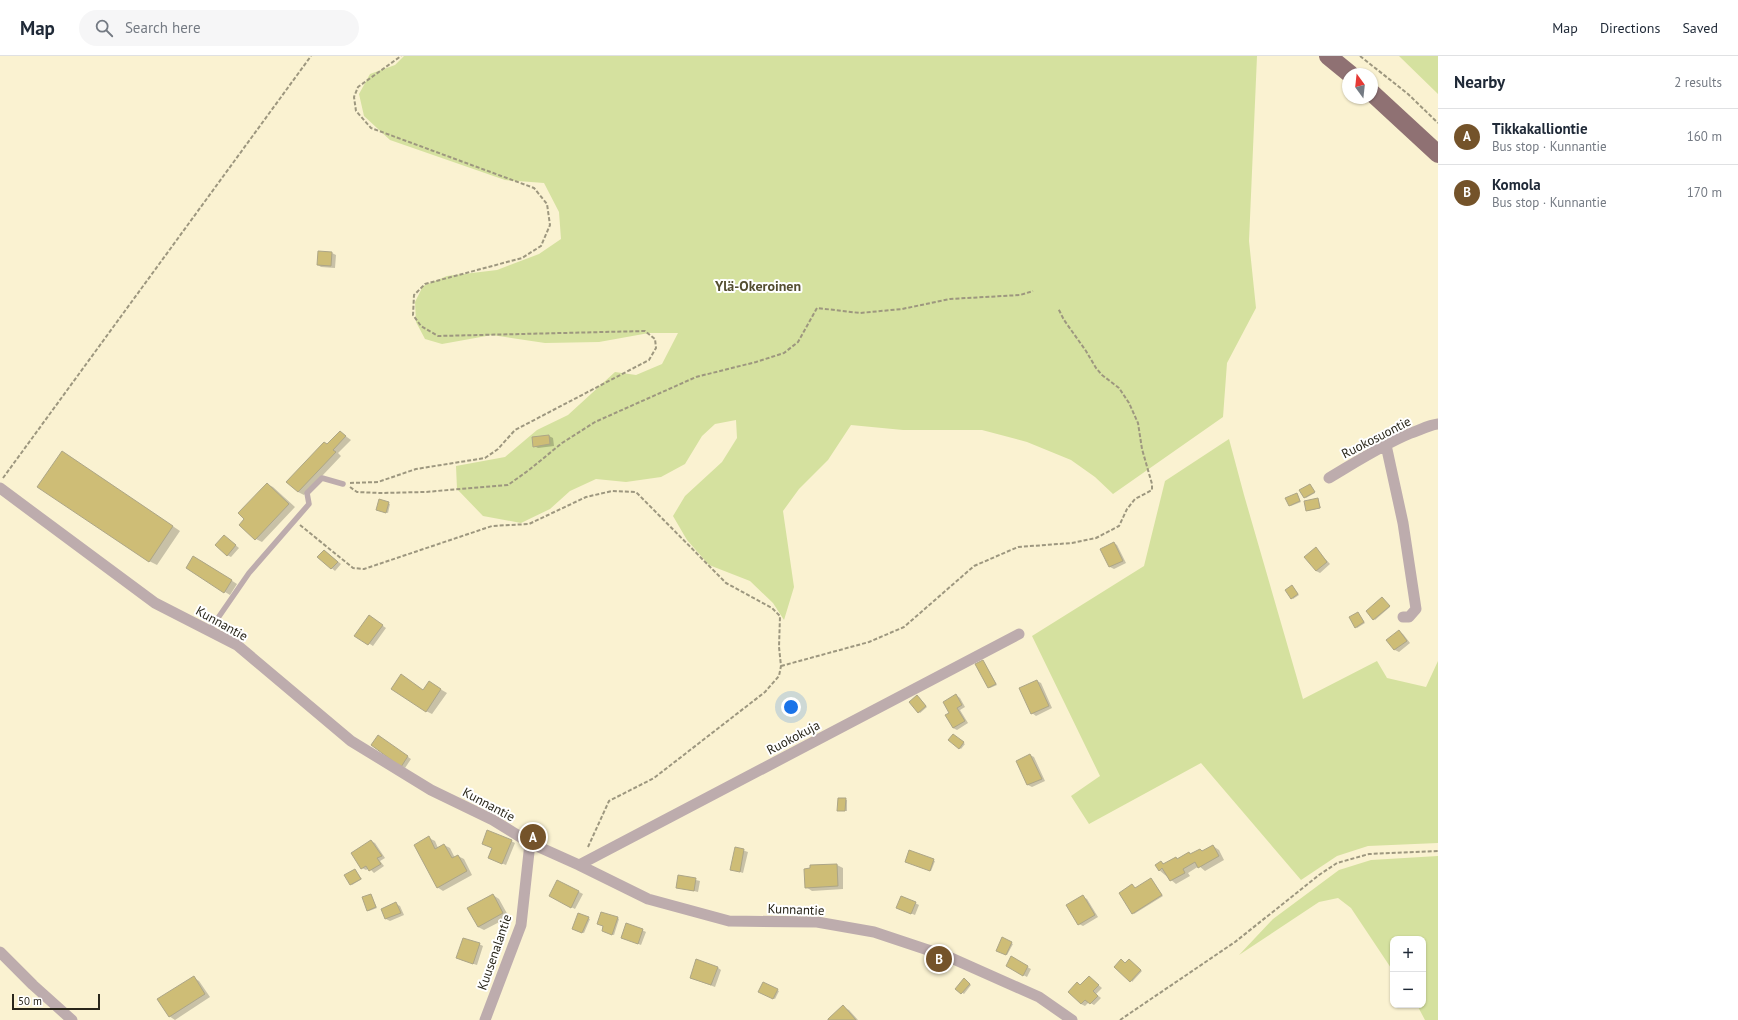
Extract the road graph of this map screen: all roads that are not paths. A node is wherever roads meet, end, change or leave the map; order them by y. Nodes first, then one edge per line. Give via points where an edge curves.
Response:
1 (1328, 56) edge
2 (1343, 68) edge
3 (1378, 99) edge
4 (1438, 154) edge
5 (1438, 424) edge
6 (1386, 445) junction
7 (1329, 478) dead end
8 (343, 484) road end
9 (0, 488) edge
10 (1403, 617) dead end
11 (209, 631) junction
12 (1019, 634) dead end
13 (530, 843) junction
14 (579, 865) junction
15 (0, 952) edge
16 (72, 1020) edge
17 (485, 1020) edge
18 (1072, 1020) edge

1 - 2 main road
3 - 4 main road
5 - 6 street, Ruokosuontie
6 - 7 street, Ruokosuontie
6 - 10 street via 1404,523 1416,609 1409,617
8 - 11 lane via 322,478 307,493 309,504 249,572
9 - 11 street, Kunnantie via 155,603
11 - 13 street, Kunnantie via 237,645 351,741 431,790 493,820
12 - 14 street, Ruokokuja
13 - 14 street, Kunnantie
13 - 17 street, Kuusenalantie via 521,925
14 - 18 street, Kunnantie via 648,899 728,921 817,922 874,932 949,957 1032,994
15 - 16 street

